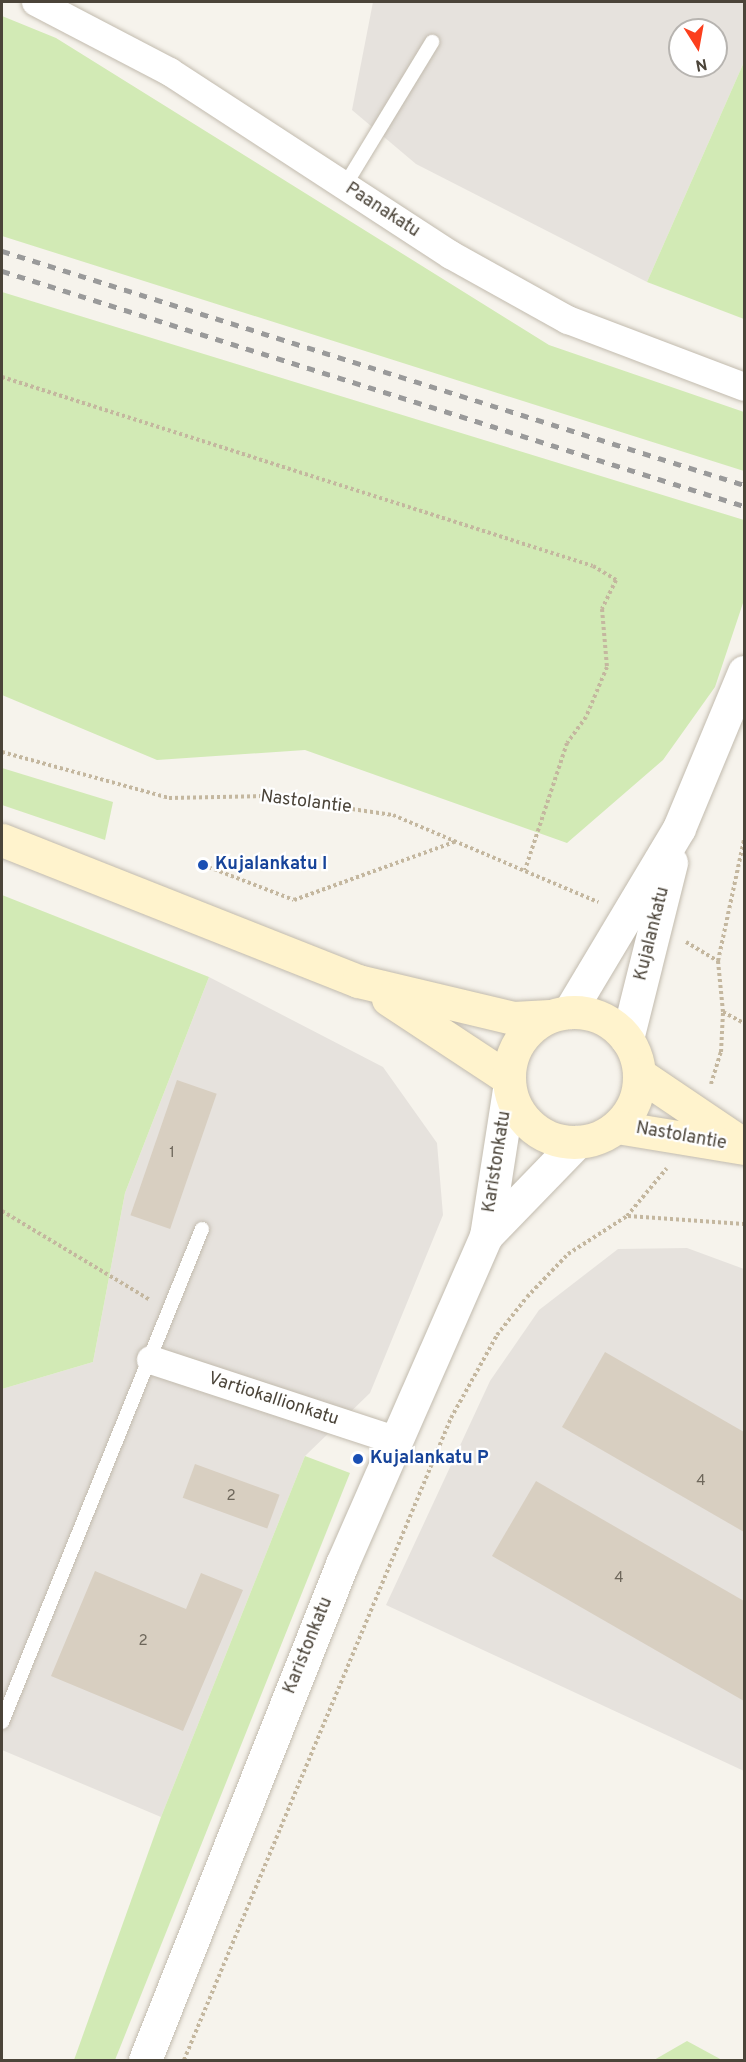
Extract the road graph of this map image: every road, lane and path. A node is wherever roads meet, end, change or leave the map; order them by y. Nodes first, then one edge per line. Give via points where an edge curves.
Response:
1 (36, 2) edge
2 (432, 42) dead end
3 (344, 187) junction
4 (2, 377) edge
5 (744, 387) edge
6 (741, 683) edge
7 (2, 752) edge
8 (679, 828) junction
9 (2, 840) edge
10 (744, 840) edge
11 (458, 841) junction
12 (203, 866) dead end
13 (525, 870) junction
14 (599, 902) dead end
15 (683, 940) dead end
16 (718, 961) junction
17 (358, 981) junction
18 (723, 1012) junction
19 (559, 1014) junction
20 (744, 1023) edge
21 (627, 1039) junction
22 (639, 1074) junction
23 (509, 1083) junction
24 (708, 1096) dead end
25 (617, 1127) junction
26 (577, 1142) junction
27 (744, 1146) edge
28 (674, 1160) dead end
29 (2, 1211) edge
30 (627, 1216) junction
31 (744, 1224) edge
32 (202, 1228) dead end
33 (486, 1236) junction
34 (170, 1310) junction
35 (151, 1360) junction
36 (395, 1440) junction
37 (2, 1722) edge
38 (145, 2061) edge
39 (184, 2061) edge

1 - 3 street, Paanakatu via 170,72
2 - 3 lane
3 - 5 street, Paanakatu via 568,320
4 - 13 path via 593,566 616,580 602,609 607,667 586,717 567,743
6 - 8 street, Kujalankatu
7 - 11 path, Nastolantie via 128,790 169,798 263,796 393,815
8 - 19 street, Kujalankatu
8 - 21 street, Kujalankatu
9 - 17 main road
10 - 16 path
11 - 12 path via 294,900
11 - 13 path, Nastolantie
13 - 14 path, Nastolantie
15 - 16 path
16 - 18 path
17 - 19 main road via 513,1018
17 - 23 main road
18 - 20 path
18 - 24 path via 721,1052
19 - 21 main road via 601,1018
19 - 23 main road via 516,1047
21 - 22 main road
22 - 25 main road via 636,1097
22 - 27 main road, Nastolantie
23 - 26 main road via 526,1122 558,1141
23 - 33 street, Karistonkatu
25 - 26 main road
25 - 27 main road, Nastolantie
26 - 33 street, Karistonkatu
28 - 30 path
29 - 34 path
30 - 31 path
30 - 39 path via 568,1254 526,1297 497,1335 451,1418
32 - 34 lane
33 - 36 street, Karistonkatu
34 - 35 lane
35 - 36 street, Vartiokallionkatu
35 - 37 lane
36 - 38 street, Karistonkatu

